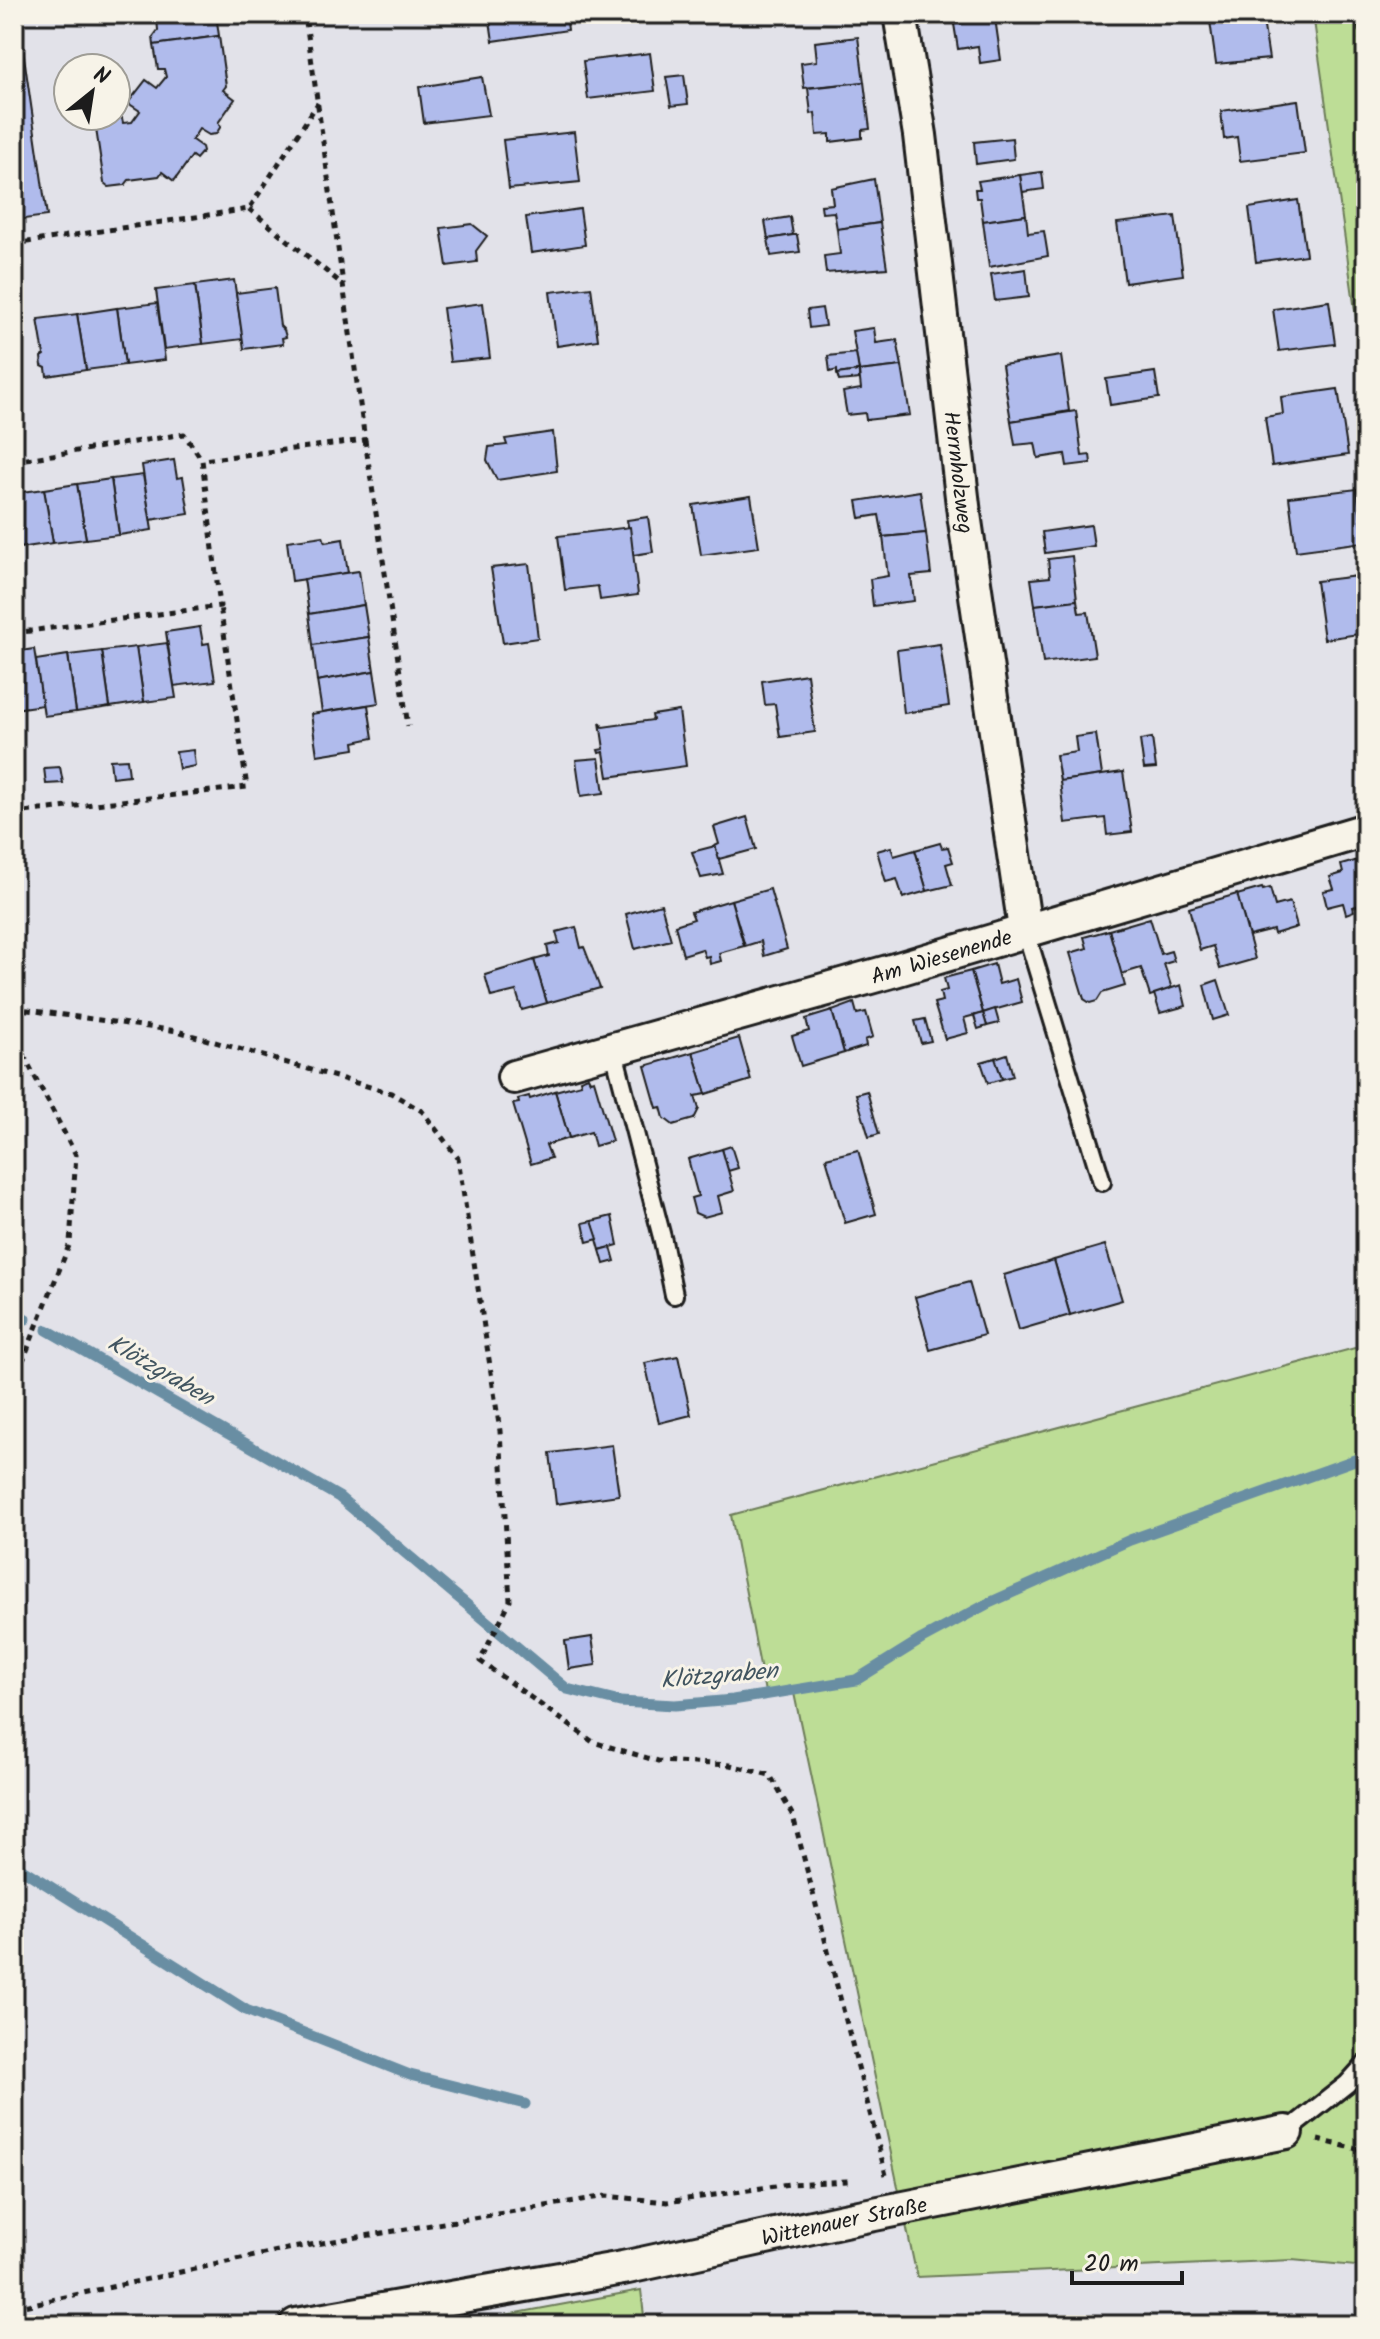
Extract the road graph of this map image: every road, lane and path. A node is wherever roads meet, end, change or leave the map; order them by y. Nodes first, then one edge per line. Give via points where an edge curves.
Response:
1 (305, 14) edge
2 (900, 14) edge
3 (1358, 14) edge
4 (1366, 77) edge
5 (319, 103) junction
6 (249, 209) junction
7 (14, 244) edge
8 (342, 285) junction
9 (365, 440) junction
10 (202, 460) junction
11 (14, 461) edge
12 (220, 606) junction
13 (14, 633) edge
14 (408, 726) dead end
15 (14, 813) edge
16 (1366, 830) edge
17 (1025, 929) junction
18 (14, 1008) edge
19 (14, 1048) edge
20 (613, 1048) junction
21 (514, 1077) dead end
22 (1102, 1182) dead end
23 (674, 1295) dead end
24 (14, 1364) edge
25 (1366, 2063) edge
26 (1286, 2132) junction
27 (1366, 2151) edge
28 (873, 2179) dead end
29 (887, 2179) junction
30 (859, 2180) dead end
31 (895, 2211) junction
32 (14, 2308) edge
33 (296, 2325) edge

1 - 5 path
2 - 17 street, Herrnholzweg via 920,135 966,528
3 - 4 path
5 - 6 path
5 - 8 path
6 - 7 path
6 - 8 path
8 - 9 path
9 - 10 path
9 - 14 path
10 - 11 path via 184,434
10 - 12 path
12 - 13 path
12 - 15 path via 247,787
16 - 17 street, Am Wiesenende
17 - 20 street, Am Wiesenende
17 - 22 lane
18 - 29 path via 177,1031 391,1093 422,1111 458,1158 500,1431 510,1601 480,1661 593,1742 658,1761 730,1765 770,1775 793,1816
19 - 24 path via 23,1054 76,1155 70,1243 24,1358
20 - 21 street, Am Wiesenende
20 - 23 lane
25 - 26 lane, Wittenauer Straße
26 - 27 path
26 - 31 street, Wittenauer Straße
28 - 29 path
29 - 31 path
30 - 32 path via 667,2202 606,2196 292,2248
31 - 33 street, Wittenauer Straße via 623,2268

